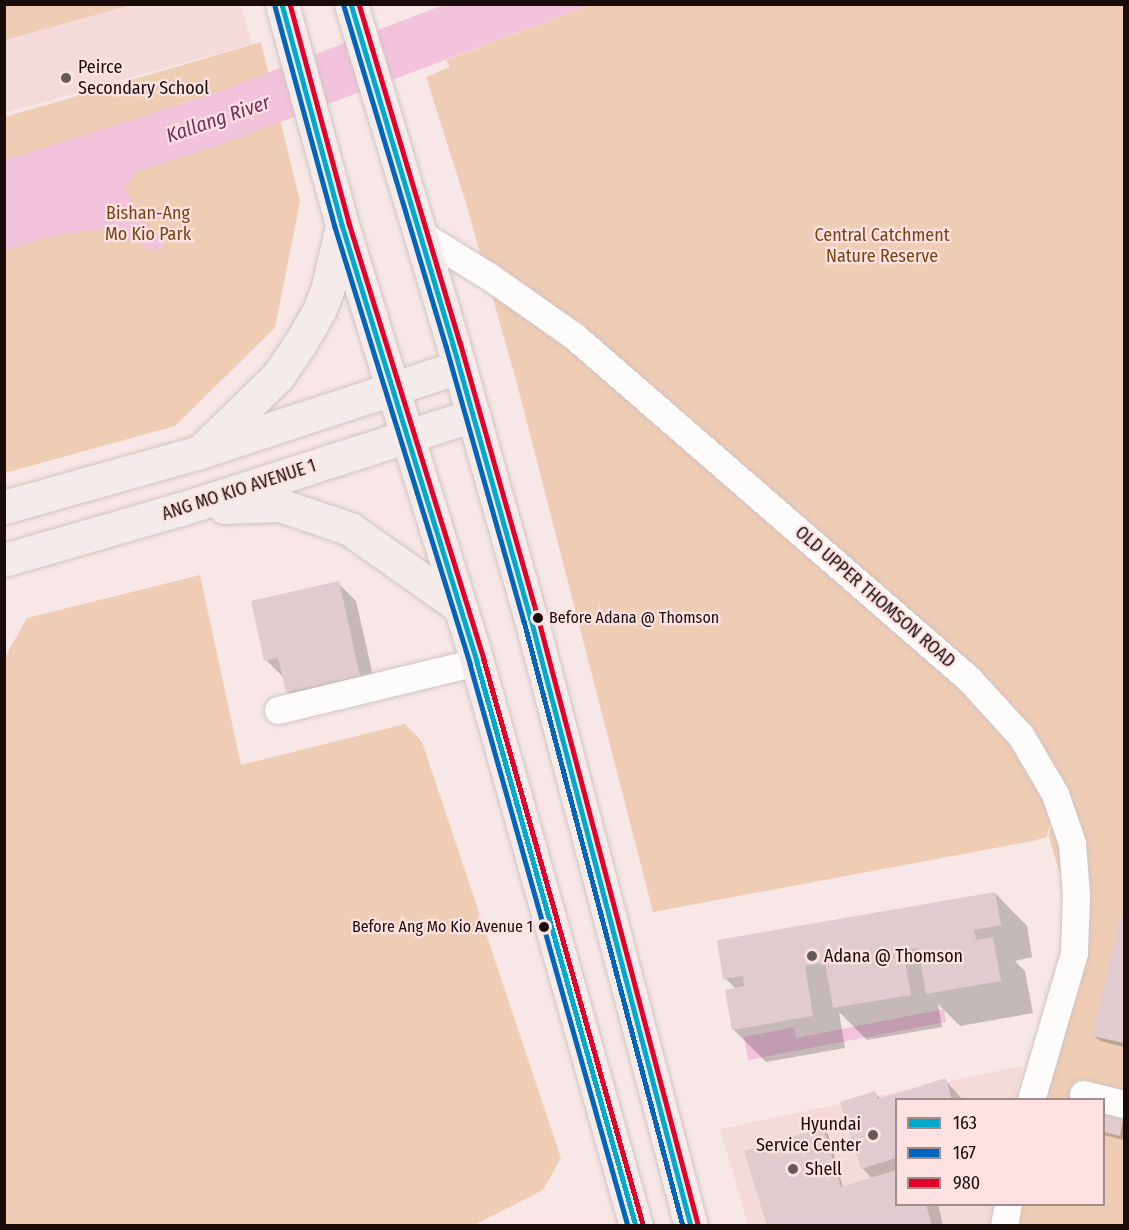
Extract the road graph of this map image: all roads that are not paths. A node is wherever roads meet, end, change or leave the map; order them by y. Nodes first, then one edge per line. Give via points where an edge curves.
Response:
1 (282, 4) edge
2 (355, 19) edge
3 (342, 225) junction
4 (419, 233) junction
5 (459, 367) junction
6 (392, 388) junction
7 (473, 415) junction
8 (407, 437) junction
9 (200, 452) junction
10 (4, 507) edge
11 (182, 509) junction
12 (4, 560) edge
13 (460, 607) junction
14 (477, 662) junction
15 (278, 710) dead end
16 (1083, 1094) dead end
17 (1032, 1098) edge
18 (1100, 1098) edge
19 (1105, 1099) edge
20 (1125, 1104) edge
21 (1008, 1206) edge
22 (636, 1226) edge
23 (691, 1226) edge
24 (1004, 1226) edge

1 - 3 main road
2 - 4 main road
3 - 6 main road
3 - 9 main road via 328,287 301,342 278,376
4 - 5 main road
4 - 17 street, OLD UPPER THOMSON ROAD via 574,336 969,679 1021,736 1055,794 1069,834 1076,895 1074,953
5 - 6 main road
5 - 7 main road
6 - 8 main road
6 - 9 main road
7 - 8 main road, ANG MO KIO AVENUE 1
7 - 23 main road via 531,619
8 - 11 main road, ANG MO KIO AVENUE 1
8 - 13 main road
9 - 10 main road
11 - 12 main road, ANG MO KIO AVENUE 1
11 - 13 main road via 280,505 290,508 359,534
13 - 14 main road
14 - 15 street
14 - 22 main road
16 - 18 street
19 - 20 street
21 - 24 street

